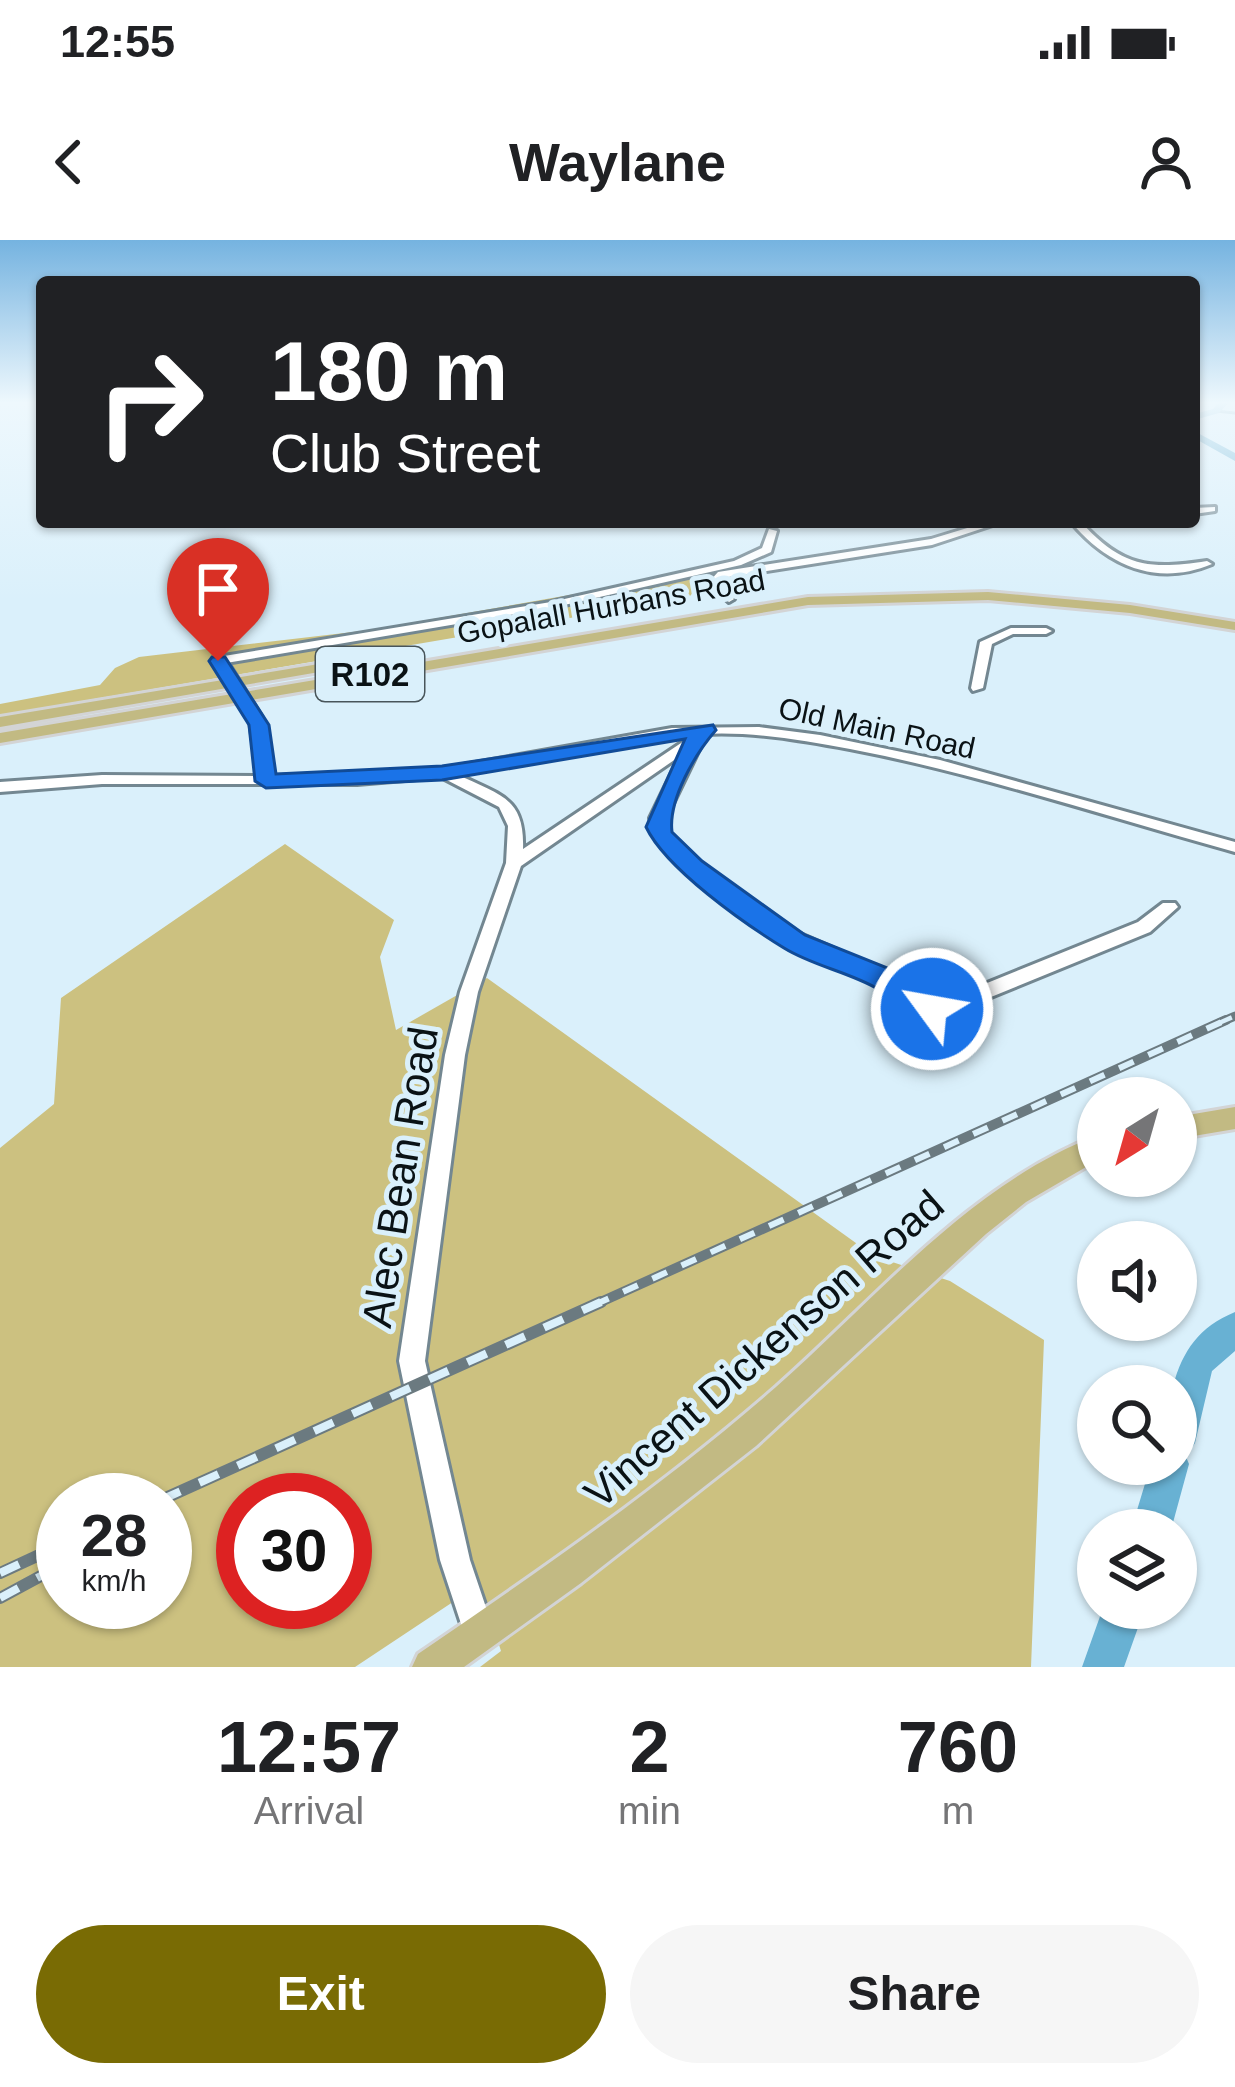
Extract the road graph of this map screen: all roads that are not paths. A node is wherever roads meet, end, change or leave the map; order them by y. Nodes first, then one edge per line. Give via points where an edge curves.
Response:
1 (1212, 509) dead end
2 (1200, 510) edge
3 (773, 528) edge
4 (978, 528) edge
5 (1082, 528) edge
6 (1207, 565) dead end
7 (726, 606) junction
8 (1235, 615) edge
9 (1235, 626) edge
10 (1046, 632) dead end
11 (977, 688) dead end
12 (0, 722) edge
13 (700, 734) junction
14 (0, 738) edge
15 (442, 773) junction
16 (266, 781) junction
17 (0, 788) edge
18 (1235, 847) edge
19 (514, 863) junction
20 (1169, 907) dead end
21 (1235, 1118) edge
22 (1197, 1124) edge
23 (1077, 1158) edge
24 (479, 1634) junction
25 (431, 1667) edge

1 - 2 street
3 - 16 street, bridge via 757,557 654,584 221,664 257,721
4 - 7 street via 718,575 712,584
5 - 6 street via 1130,567
7 - 8 main road, Gopalall Hurbans Road / R102 via 856,586 980,585
7 - 9 main road, Gopalall Hurbans Road / R102 via 988,596
7 - 12 main road, Gopalall Hurbans Road / R102
7 - 14 main road, Gopalall Hurbans Road / R102
10 - 11 street via 1011,631 986,642
13 - 15 street, Old Main Road
13 - 18 street, Old Main Road via 755,731 879,750
13 - 19 street
13 - 20 street via 658,818 662,836 784,934 885,979 928,1008 1144,928
15 - 16 street, Old Main Road
15 - 19 street, Alec Bean Road via 505,804 516,826
16 - 17 street, Old Main Road
19 - 24 street, Alec Bean Road via 455,1055 412,1361
21 - 22 main road
23 - 24 main road, Vincent Dickenson Road via 1030,1182 706,1468
24 - 25 main road, Vincent Dickenson Road

